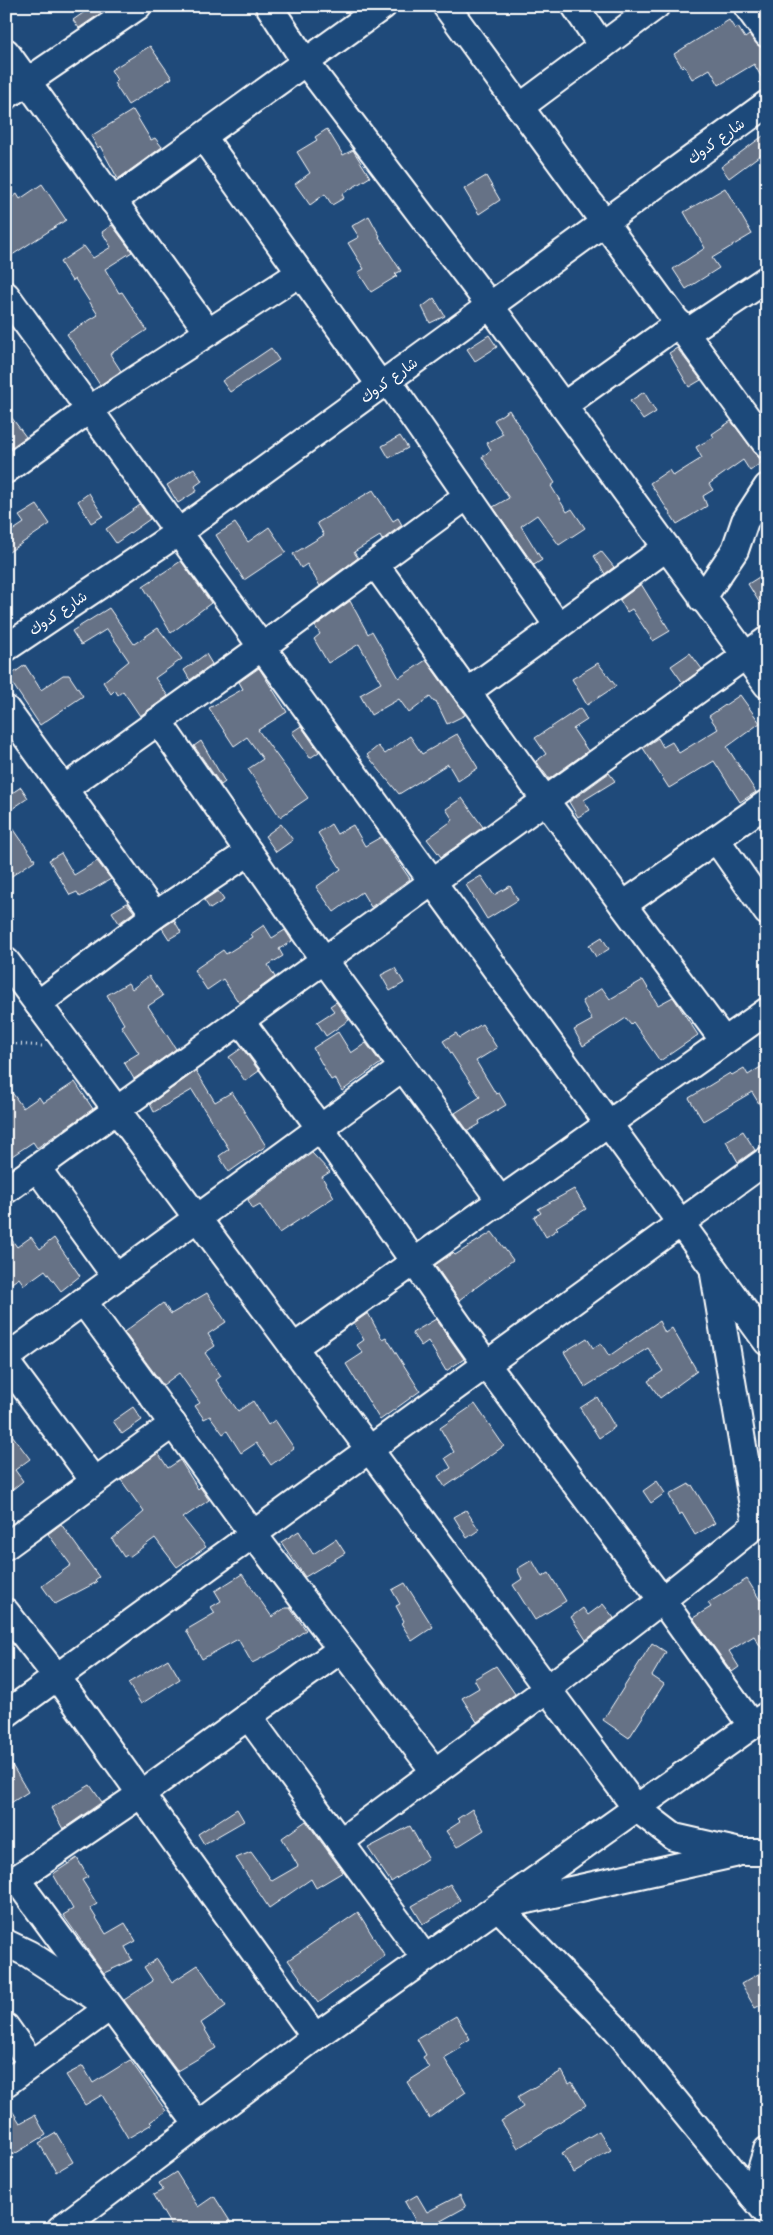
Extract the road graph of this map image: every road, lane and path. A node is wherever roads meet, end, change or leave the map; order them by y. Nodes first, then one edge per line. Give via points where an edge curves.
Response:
1 (138, 6) edge
2 (269, 6) edge
3 (383, 6) edge
4 (446, 6) edge
5 (575, 6) edge
6 (656, 6) edge
7 (747, 6) edge
8 (767, 34) edge
9 (602, 46) junction
10 (6, 52) edge
11 (306, 63) junction
12 (17, 89) edge
13 (767, 104) edge
14 (520, 107) junction
15 (203, 137) junction
16 (113, 201) junction
17 (606, 222) junction
18 (300, 273) junction
19 (767, 279) edge
20 (6, 295) edge
21 (490, 307) junction
22 (682, 328) junction
23 (208, 332) junction
24 (384, 383) junction
25 (563, 406) junction
26 (90, 409) junction
27 (767, 445) edge
28 (6, 470) edge
29 (767, 487) edge
30 (467, 496) junction
31 (179, 532) junction
32 (666, 548) junction
33 (374, 564) junction
34 (702, 599) junction
35 (558, 626) junction
36 (767, 640) edge
37 (262, 647) junction
38 (6, 648) edge
39 (745, 656) junction
40 (767, 685) edge
41 (467, 692) junction
42 (6, 709) edge
43 (158, 721) junction
44 (64, 789) junction
45 (545, 800) junction
46 (767, 803) edge
47 (716, 839) junction
48 (249, 852) junction
49 (433, 882) junction
50 (623, 906) junction
51 (767, 912) edge
52 (155, 915) junction
53 (324, 960) junction
54 (6, 961) edge
55 (38, 1004) junction
56 (767, 1011) edge
57 (241, 1021) junction
58 (724, 1041) junction
59 (6, 1043) edge
60 (70, 1048) junction
61 (402, 1068) junction
62 (116, 1111) junction
63 (608, 1123) junction
64 (320, 1128) junction
65 (767, 1160) edge
66 (37, 1168) junction
67 (6, 1190) edge
68 (500, 1200) junction
69 (197, 1218) junction
70 (680, 1223) junction
71 (414, 1261) junction
72 (713, 1268) junction
73 (116, 1277) junction
74 (83, 1301) junction
75 (765, 1337) edge
76 (293, 1348) junction
77 (6, 1358) edge
78 (6, 1362) edge
79 (486, 1364) junction
80 (173, 1424) junction
81 (369, 1450) junction
82 (94, 1481) junction
83 (761, 1520) edge
84 (253, 1534) junction
85 (6, 1546) edge
86 (662, 1600) junction
87 (6, 1612) edge
88 (340, 1650) junction
89 (57, 1677) junction
90 (547, 1689) junction
91 (6, 1714) edge
92 (248, 1716) junction
93 (759, 1720) edge
94 (435, 1772) junction
95 (141, 1794) junction
96 (636, 1808) junction
97 (340, 1842) junction
98 (740, 1852) junction
99 (767, 1852) edge
100 (11, 1882) edge
101 (498, 1907) junction
102 (6, 1942) edge
103 (425, 1958) junction
104 (110, 2007) junction
105 (6, 2027) edge
106 (315, 2037) junction
107 (32, 2064) junction
108 (6, 2083) edge
109 (198, 2125) junction
110 (767, 2150) edge
111 (760, 2204) edge
112 (60, 2229) edge

1 - 12 street
2 - 11 street
3 - 11 street
4 - 14 street
5 - 9 street
6 - 9 street
7 - 8 street
9 - 14 street
10 - 12 street
11 - 15 street
11 - 21 street
12 - 16 street
13 - 17 street, شارع كدوك
14 - 17 street
15 - 16 street
15 - 18 street
16 - 23 street
17 - 21 street, شارع كدوك
17 - 22 street
18 - 23 street
18 - 24 street
19 - 22 street
20 - 26 street
21 - 24 street, شارع كدوك
21 - 25 street
22 - 25 street
22 - 27 street
23 - 26 street
24 - 30 street
24 - 31 street, شارع كدوك
25 - 32 street
26 - 28 street
26 - 31 street
29 - 34 street via 745,521 735,550
30 - 33 street
30 - 35 street
31 - 37 street
31 - 38 street, شارع كدوك
32 - 34 street
32 - 35 street
33 - 37 street
33 - 41 street
34 - 39 street
35 - 41 street
36 - 39 street
37 - 43 street
37 - 49 street
39 - 40 street
39 - 45 street
41 - 45 street
42 - 44 street
43 - 44 street
43 - 48 street
44 - 52 street
45 - 49 street
45 - 50 street
46 - 47 street
47 - 50 street
47 - 51 street
48 - 52 street
48 - 53 street
49 - 53 street
49 - 63 street
50 - 58 street
52 - 55 street
53 - 57 street
53 - 61 street
54 - 55 street
55 - 60 street
56 - 58 street
57 - 62 street
57 - 64 street
58 - 63 street
59 - 60 path
60 - 62 street
61 - 64 street
61 - 68 street
62 - 66 street
62 - 69 street
63 - 68 street
63 - 70 street
64 - 69 street
64 - 71 street
65 - 70 street
66 - 67 street
66 - 73 street
68 - 71 street
69 - 73 street
69 - 76 street
70 - 72 street
70 - 79 street
71 - 76 street
71 - 79 street
72 - 75 street
72 - 83 street
73 - 74 street
74 - 77 street
74 - 80 street
76 - 81 street
78 - 82 street
79 - 81 street
79 - 86 street
80 - 82 street
80 - 84 street
81 - 84 street
81 - 90 street
82 - 85 street
83 - 86 street
84 - 88 street
84 - 89 street
86 - 90 street
86 - 93 street
87 - 89 street
88 - 92 street
88 - 94 street
89 - 91 street
89 - 95 street
90 - 94 street
90 - 96 street
92 - 95 street
92 - 97 street
93 - 96 street
94 - 97 street
95 - 100 street
95 - 106 street
96 - 98 street via 674,1838
96 - 101 street
97 - 103 street
98 - 99 street
98 - 101 street
100 - 104 street
101 - 103 street
101 - 111 street via 616,2030
102 - 104 street
103 - 106 street
104 - 107 street
104 - 109 street
105 - 107 street
106 - 109 street
107 - 108 street
109 - 112 street
110 - 111 street

